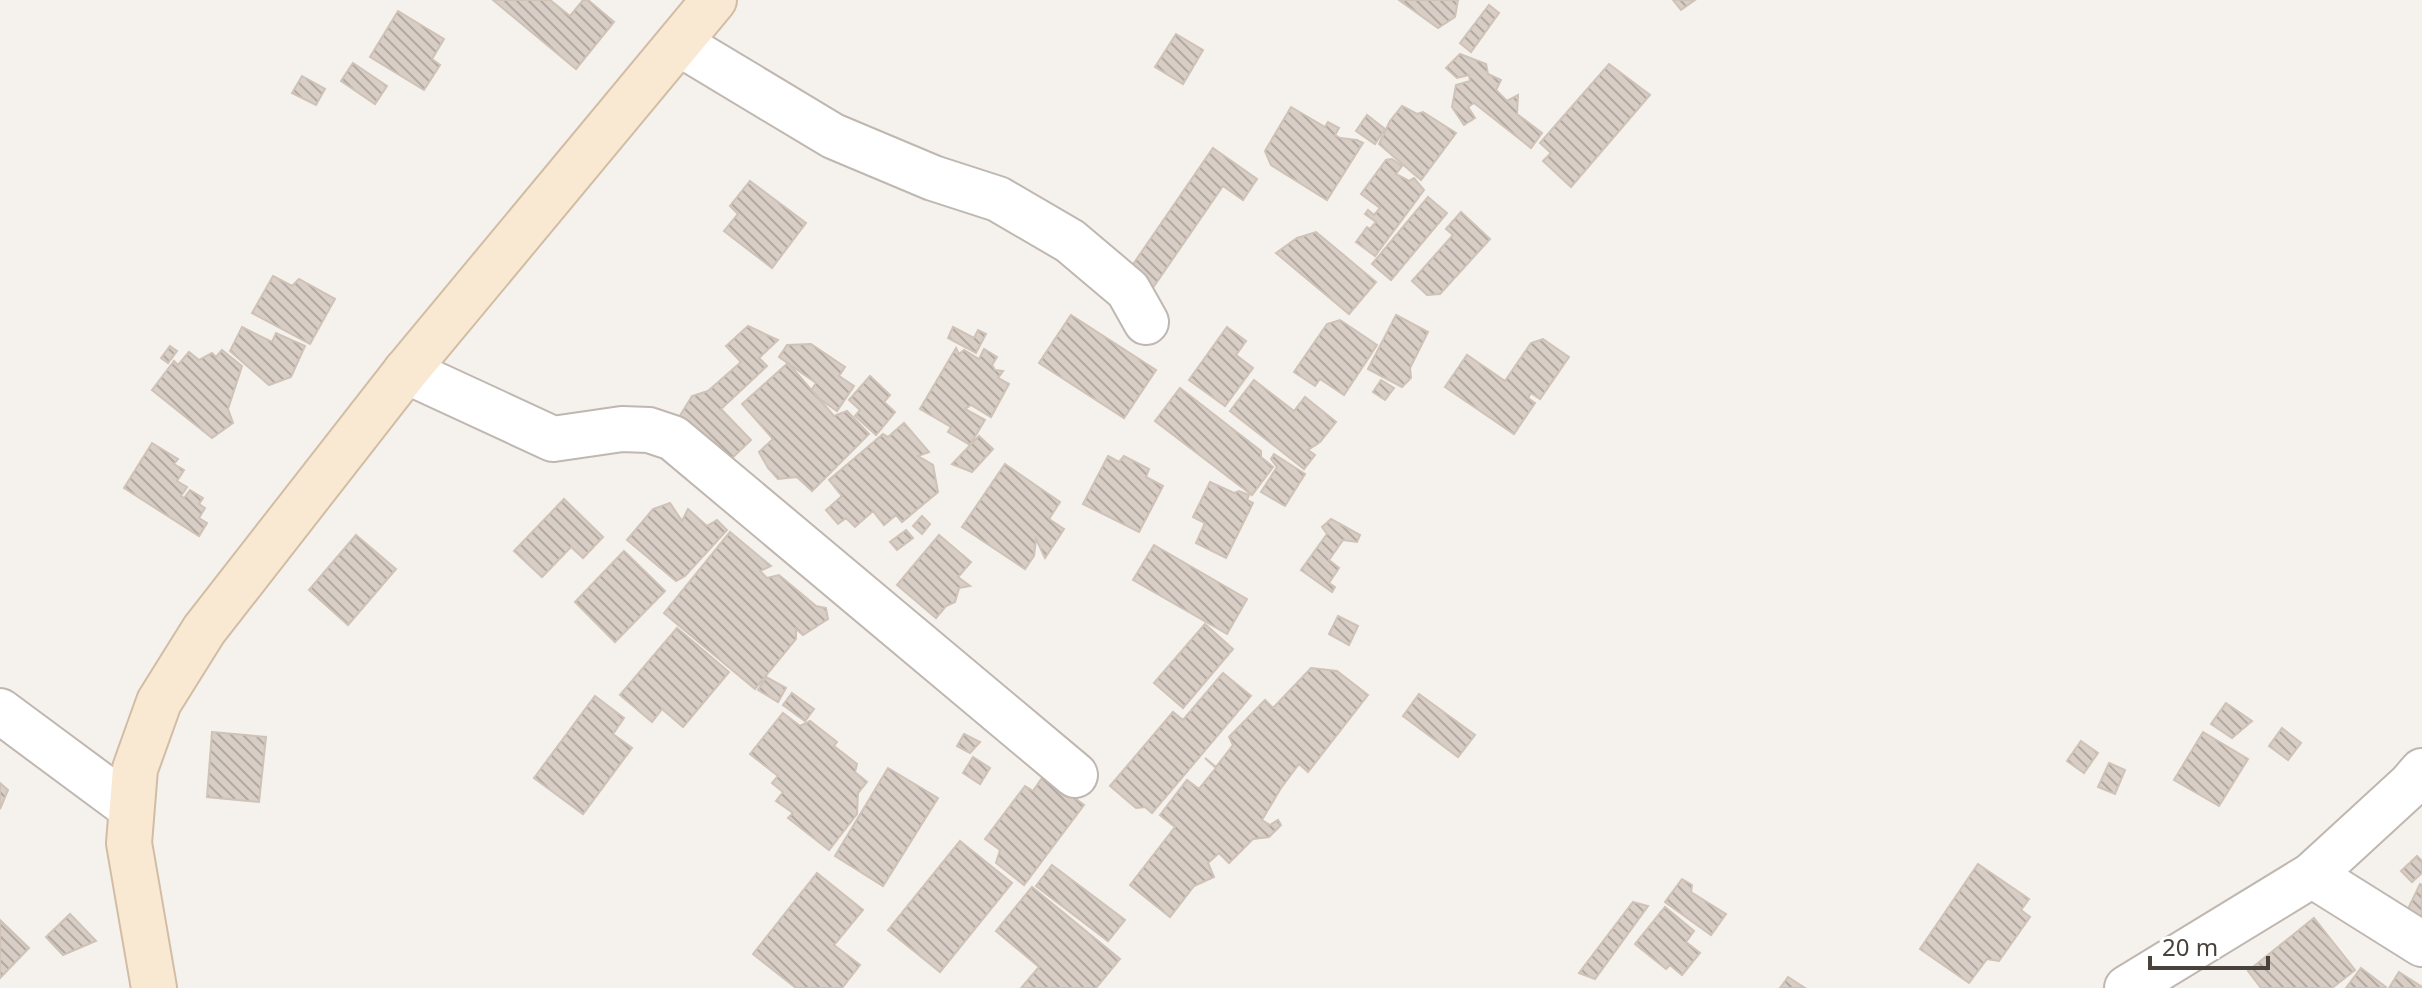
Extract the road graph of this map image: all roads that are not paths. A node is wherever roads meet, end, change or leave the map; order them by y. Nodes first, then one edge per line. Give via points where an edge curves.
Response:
1 (714, 0) edge
2 (680, 44) junction
3 (1146, 322) dead end
4 (406, 371) junction
5 (0, 711) edge
6 (2422, 771) edge
7 (1075, 775) dead end
8 (131, 808) junction
9 (2312, 875) junction
10 (2422, 944) edge
11 (154, 988) edge
12 (2127, 988) edge

1 - 2 street
2 - 3 street via 833,136 998,199 1070,241 1128,290
2 - 4 street
4 - 7 street via 553,439 622,429 673,438
4 - 8 street via 204,630 166,690 135,769
5 - 8 street
6 - 9 street
8 - 11 street via 129,843
9 - 10 street
9 - 12 street

